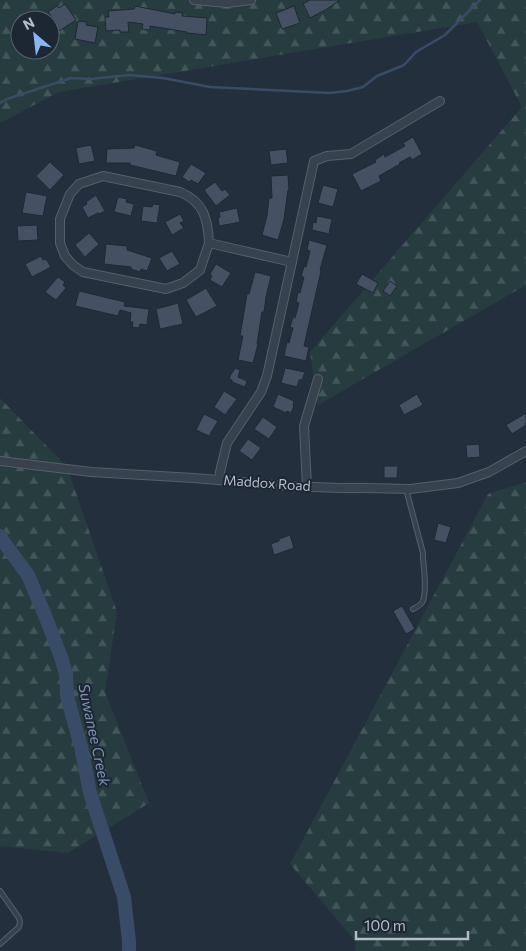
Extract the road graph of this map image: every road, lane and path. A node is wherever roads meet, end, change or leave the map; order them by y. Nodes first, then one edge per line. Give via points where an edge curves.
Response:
1 (194, 0) edge
2 (251, 0) edge
3 (440, 101) dead end
4 (209, 243) junction
5 (292, 262) junction
6 (318, 380) dead end
7 (526, 451) edge
8 (0, 461) edge
9 (219, 480) junction
10 (307, 486) junction
11 (406, 489) junction
12 (413, 609) dead end
13 (0, 891) edge
14 (0, 944) edge

1 - 2 street via 227,3
3 - 5 street via 351,154 314,161
4 - 4 street via 208,224 202,208 188,195 103,176 79,184 70,194 60,219 60,243 65,256 83,272 166,289 183,283 200,270
4 - 5 street
5 - 9 street via 267,376 261,392 227,443
6 - 10 street via 304,426
7 - 11 street, Maddox Road via 489,472 458,483
8 - 9 street, Maddox Road via 91,472
9 - 10 street, Maddox Road
10 - 11 street, Maddox Road
11 - 12 lane via 423,553 423,602
13 - 14 lane via 20,922 19,927

